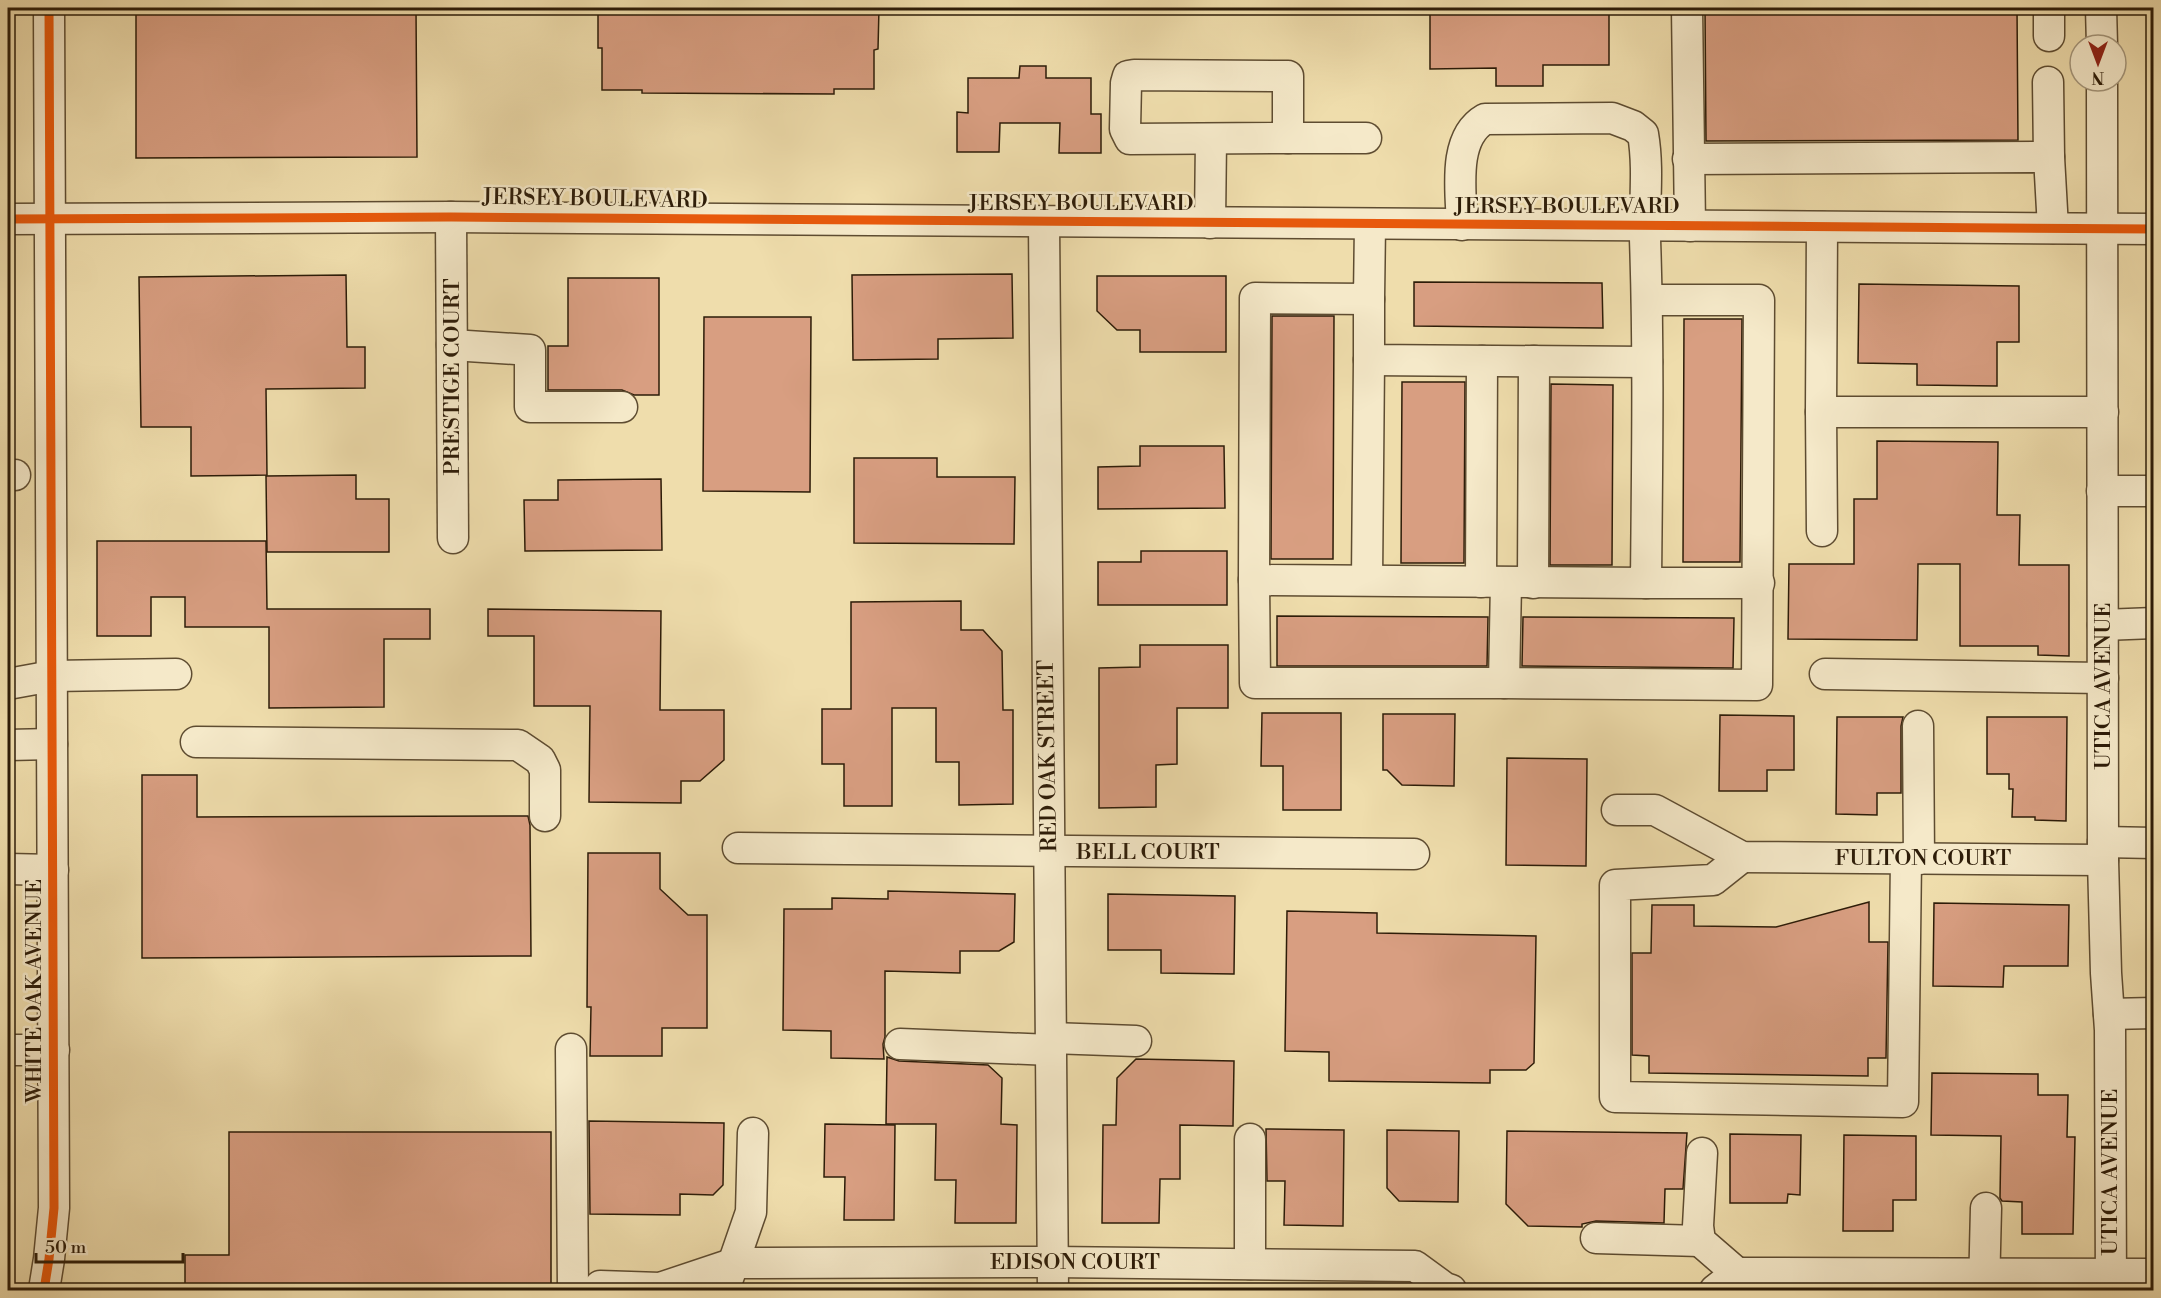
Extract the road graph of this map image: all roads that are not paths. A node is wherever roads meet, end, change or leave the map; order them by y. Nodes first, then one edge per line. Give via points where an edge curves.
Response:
1 (50, 8) edge
2 (1688, 8) edge
3 (2102, 8) edge
4 (2102, 33) edge
5 (2048, 82) dead end
6 (2102, 93) edge
7 (1288, 138) junction
8 (1366, 138) dead end
9 (1212, 139) junction
10 (2049, 157) junction
11 (1688, 159) junction
12 (451, 217) junction
13 (8, 219) edge
14 (50, 219) junction
15 (1044, 222) junction
16 (1210, 223) junction
17 (1370, 224) junction
18 (1461, 225) junction
19 (1644, 226) junction
20 (1690, 226) junction
21 (1822, 227) junction
22 (2053, 228) junction
23 (2102, 229) junction
24 (2154, 229) edge
25 (1369, 299) junction
26 (1647, 300) junction
27 (452, 345) junction
28 (1369, 360) junction
29 (1482, 361) junction
30 (1534, 361) junction
31 (1647, 362) junction
32 (622, 407) dead end
33 (1821, 411) junction
34 (2103, 412) junction
35 (2102, 491) junction
36 (2154, 491) edge
37 (1822, 531) dead end
38 (453, 538) dead end
39 (1254, 580) junction
40 (1367, 580) junction
41 (1507, 583) junction
42 (1646, 583) junction
43 (1759, 583) junction
44 (2154, 623) edge
45 (2103, 625) junction
46 (176, 674) dead end
47 (1825, 674) dead end
48 (52, 676) junction
49 (2103, 678) junction
50 (1504, 683) junction
51 (8, 684) edge
52 (1917, 726) dead end
53 (196, 742) dead end
54 (52, 744) junction
55 (8, 745) edge
56 (1617, 810) dead end
57 (545, 816) dead end
58 (2154, 843) edge
59 (738, 848) dead end
60 (1049, 851) junction
61 (2103, 851) junction
62 (1414, 854) dead end
63 (1742, 857) junction
64 (1912, 858) junction
65 (8, 869) edge
66 (53, 870) junction
67 (2154, 1013) edge
68 (2109, 1014) junction
69 (1136, 1041) dead end
70 (900, 1044) dead end
71 (1051, 1044) junction
72 (571, 1049) dead end
73 (8, 1050) edge
74 (54, 1050) junction
75 (753, 1132) dead end
76 (1250, 1139) dead end
77 (1702, 1153) dead end
78 (1986, 1208) dead end
79 (1596, 1238) dead end
80 (1700, 1241) junction
81 (735, 1263) junction
82 (1250, 1264) junction
83 (2154, 1274) edge
84 (1053, 1276) edge
85 (1374, 1278) edge
86 (1726, 1282) edge
87 (1984, 1282) edge
88 (2111, 1283) edge
89 (587, 1288) edge
90 (44, 1290) edge
91 (724, 1290) edge
92 (1451, 1290) edge

1 - 14 street, WHITE OAK AVENUE
2 - 11 street
3 - 4 street
5 - 10 street
6 - 23 street, UTICA AVENUE
7 - 8 street
7 - 9 street
7 - 9 street via 1288,76 1128,76 1125,129 1130,139
9 - 16 street
10 - 11 street
10 - 22 street
11 - 20 street
12 - 14 street, JERSEY BOULEVARD
12 - 15 street, JERSEY BOULEVARD
12 - 27 street, PRESTIGE COURT
13 - 14 street, JERSEY BOULEVARD
14 - 48 street, WHITE OAK AVENUE
15 - 16 street, JERSEY BOULEVARD
15 - 60 street, RED OAK STREET
16 - 17 street, JERSEY BOULEVARD
17 - 18 street, JERSEY BOULEVARD
17 - 25 street
18 - 19 street, JERSEY BOULEVARD
18 - 19 street via 1461,166 1464,145 1475,125 1485,119 1612,118 1643,134
19 - 20 street, JERSEY BOULEVARD
19 - 26 street
20 - 21 street, JERSEY BOULEVARD
21 - 22 street, JERSEY BOULEVARD
21 - 33 street
22 - 23 street, JERSEY BOULEVARD
23 - 24 street, JERSEY BOULEVARD
23 - 34 street, UTICA AVENUE
25 - 28 street
25 - 39 street via 1255,298
26 - 31 street
26 - 43 street via 1759,300
27 - 32 street via 530,350 530,407
27 - 38 street, PRESTIGE COURT
28 - 29 street
28 - 40 street
29 - 30 street
29 - 41 street
30 - 31 street
30 - 41 street
31 - 42 street
33 - 34 street
33 - 37 street
34 - 35 street, UTICA AVENUE
35 - 36 street
35 - 45 street, UTICA AVENUE
39 - 40 street
39 - 50 street via 1255,683
40 - 41 street
41 - 42 street
41 - 50 street
42 - 43 street
43 - 50 street via 1758,685
44 - 45 street
45 - 49 street, UTICA AVENUE
46 - 48 street
47 - 49 street
48 - 51 street
48 - 54 street, WHITE OAK AVENUE
49 - 61 street, UTICA AVENUE
52 - 64 street
53 - 57 street via 518,745 540,760 545,770
54 - 55 street
54 - 66 street, WHITE OAK AVENUE
56 - 63 street via 1654,810
58 - 61 street, FULTON COURT
59 - 60 street, BELL COURT
60 - 62 street, BELL COURT
60 - 71 street, RED OAK STREET
61 - 64 street, FULTON COURT
61 - 68 street, UTICA AVENUE
63 - 64 street, FULTON COURT
63 - 64 street via 1713,880 1615,885 1615,1097 1903,1102
65 - 66 street
66 - 74 street, WHITE OAK AVENUE
67 - 68 street
68 - 88 street, UTICA AVENUE
69 - 71 street
70 - 71 street
71 - 84 street, RED OAK STREET
72 - 89 street
73 - 74 street
74 - 90 street, WHITE OAK AVENUE via 54,1208
75 - 81 street via 751,1212
76 - 82 street
77 - 80 street
78 - 87 street
79 - 80 street
80 - 86 street
81 - 84 street, EDISON COURT
81 - 89 street, EDISON COURT via 660,1288
81 - 91 street
82 - 84 street, EDISON COURT
82 - 85 street, EDISON COURT
83 - 88 street
85 - 92 street, EDISON COURT via 1415,1266
86 - 87 street
87 - 88 street

